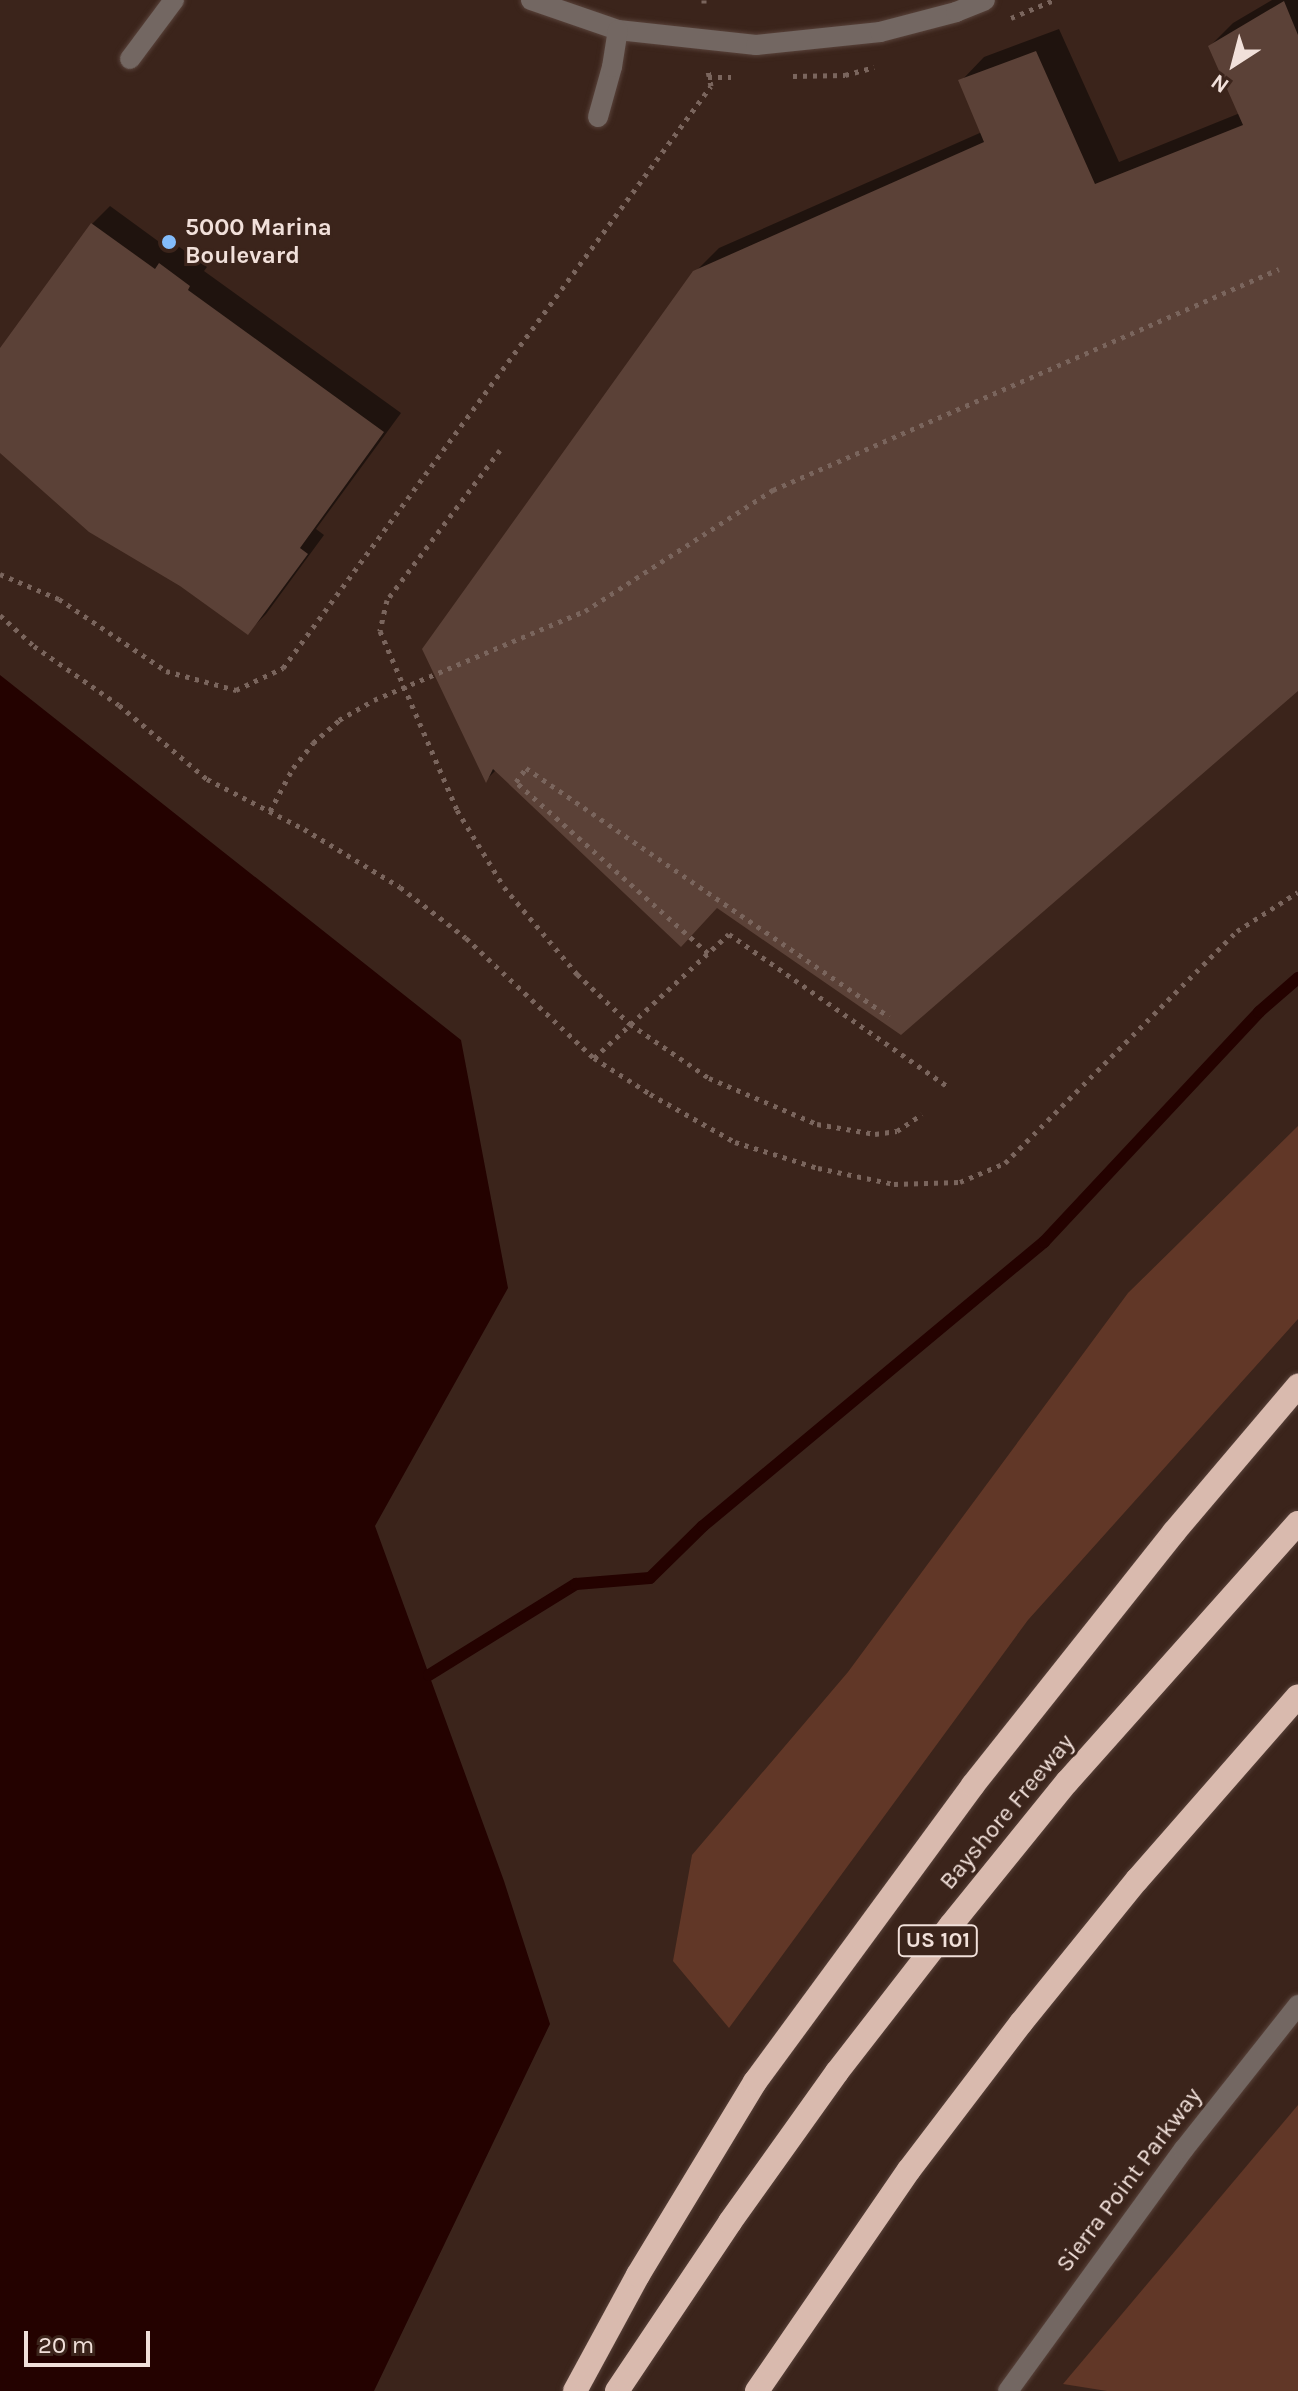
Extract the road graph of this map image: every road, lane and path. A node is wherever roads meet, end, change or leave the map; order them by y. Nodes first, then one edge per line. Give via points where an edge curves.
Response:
1 (174, 0) edge
2 (531, 0) edge
3 (985, 0) edge
4 (618, 30) junction
5 (130, 59) dead end
6 (708, 77) dead end
7 (598, 117) dead end
8 (1279, 269) dead end
9 (500, 450) dead end
10 (0, 574) edge
11 (0, 615) edge
12 (402, 687) junction
13 (270, 811) junction
14 (1298, 892) edge
15 (708, 953) junction
16 (889, 1017) dead end
17 (630, 1024) junction
18 (594, 1058) junction
19 (950, 1088) dead end
20 (922, 1114) dead end
21 (1298, 1386) edge
22 (1298, 1523) edge
23 (1298, 1696) edge
24 (1298, 2005) edge
25 (575, 2391) edge
26 (617, 2391) edge
27 (757, 2391) edge
28 (1008, 2391) edge

1 - 5 street
2 - 4 street
3 - 4 street via 880,32 756,45
4 - 7 street
6 - 10 path via 711,86 283,668 236,690 166,671 59,599
8 - 12 path via 773,490 585,611
9 - 12 path via 387,600 380,631
11 - 13 path via 207,779
12 - 13 path via 339,720 313,743
12 - 17 path via 457,810 504,887 577,974
13 - 18 path via 400,887 466,938
14 - 18 path via 1237,931 1005,1163 960,1182 894,1184 735,1142
15 - 16 path via 516,782 526,768
15 - 17 path
15 - 19 path via 729,934
17 - 18 path
17 - 20 path via 709,1078 817,1124 875,1134 897,1131
21 - 25 highway via 991,1762 755,2082
22 - 26 highway, Bayshore Freeway / US 101 via 1077,1770 951,1925 837,2072
23 - 27 highway via 1021,2023 909,2170
24 - 28 street, Sierra Point Parkway via 1184,2149

